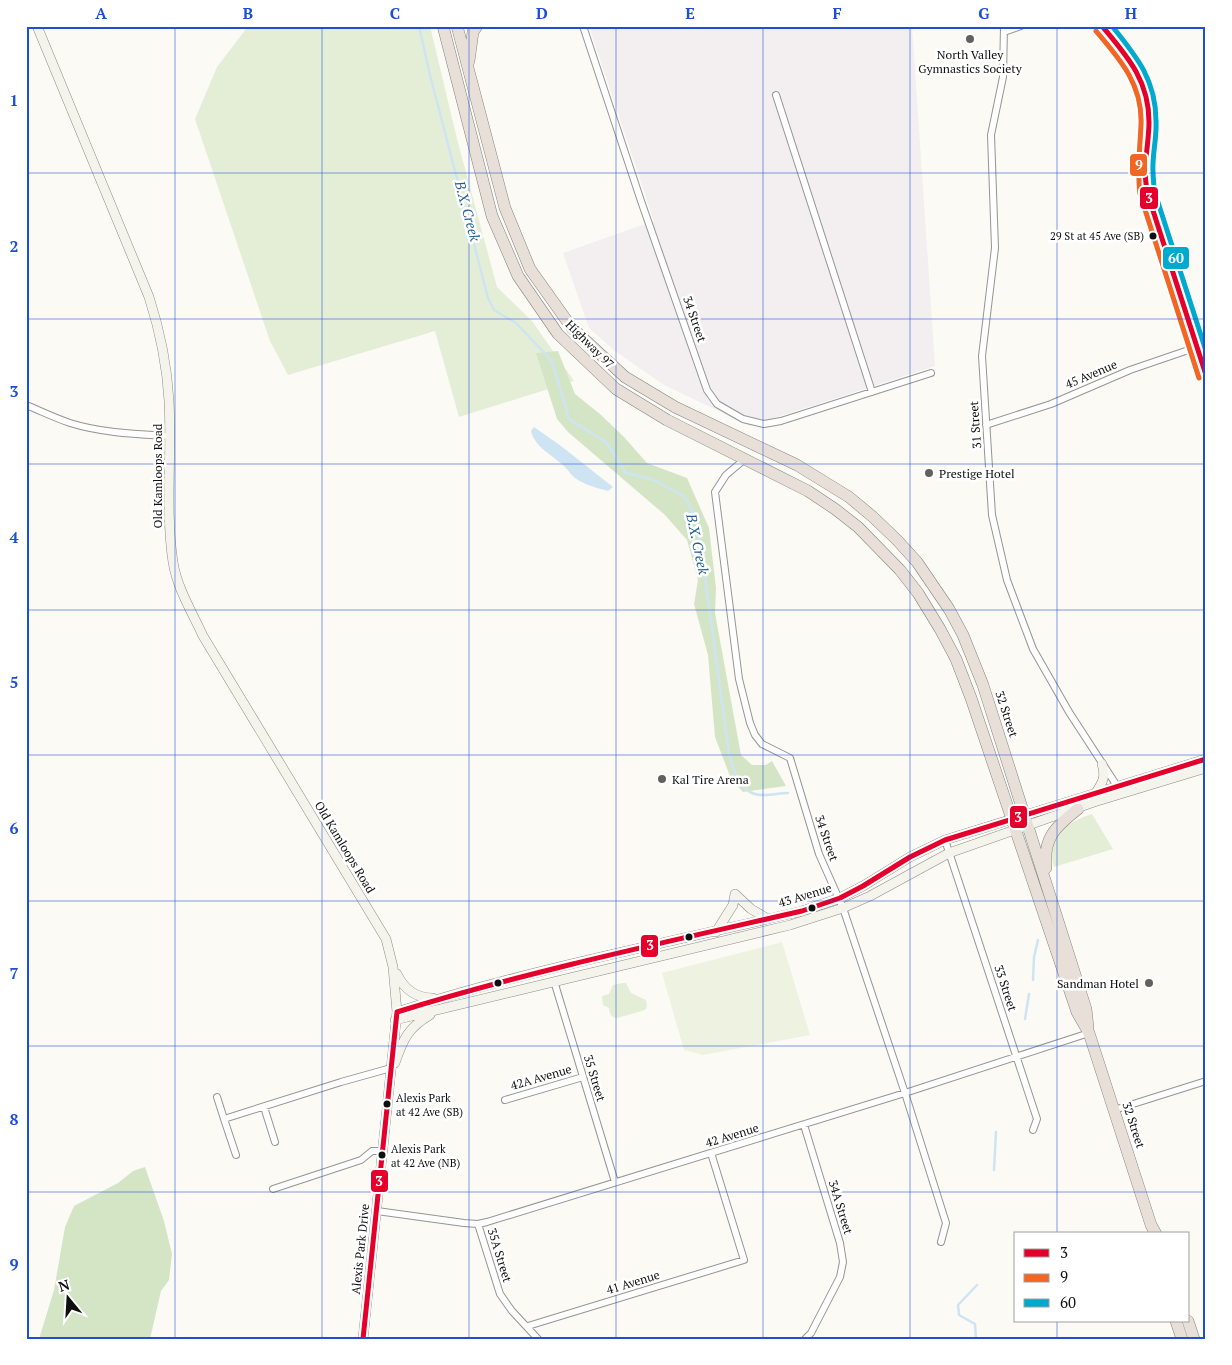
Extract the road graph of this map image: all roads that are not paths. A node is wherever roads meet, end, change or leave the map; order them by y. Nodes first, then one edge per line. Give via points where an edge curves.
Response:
1 (37, 26) edge
2 (443, 26) edge
3 (457, 26) edge
4 (477, 26) edge
5 (583, 26) edge
6 (1021, 26) edge
7 (1102, 26) edge
8 (1004, 29) edge
9 (469, 72) junction
10 (776, 95) dead end
11 (1206, 344) edge
12 (1196, 347) junction
13 (931, 373) dead end
14 (1206, 376) edge
15 (872, 392) junction
16 (26, 405) edge
17 (986, 425) junction
18 (170, 436) junction
19 (745, 458) junction
20 (797, 465) joint
21 (835, 509) joint
22 (932, 583) junction
23 (918, 593) junction
24 (1206, 759) edge
25 (1102, 764) junction
26 (1206, 768) edge
27 (1119, 790) junction
28 (1096, 794) junction
29 (1078, 809) junction
30 (1020, 822) junction
31 (945, 840) junction
32 (948, 853) junction
33 (1047, 888) junction
34 (840, 898) junction
35 (843, 908) junction
36 (768, 919) junction
37 (716, 932) junction
38 (393, 967) junction
39 (554, 981) junction
40 (440, 998) junction
41 (434, 1012) junction
42 (396, 1016) junction
43 (1089, 1034) junction
44 (1017, 1057) junction
45 (391, 1073) junction
46 (583, 1077) junction
47 (1206, 1081) edge
48 (905, 1093) junction
49 (217, 1097) dead end
50 (505, 1100) dead end
51 (264, 1107) junction
52 (1114, 1110) junction
53 (224, 1119) junction
54 (804, 1125) junction
55 (1033, 1130) dead end
56 (276, 1142) dead end
57 (383, 1151) junction
58 (711, 1153) junction
59 (236, 1155) dead end
60 (615, 1182) junction
61 (274, 1189) dead end
62 (377, 1211) junction
63 (478, 1224) junction
64 (1153, 1231) edge
65 (941, 1242) dead end
66 (1176, 1322) edge
67 (1188, 1322) edge
68 (528, 1326) junction
69 (363, 1339) edge
70 (538, 1339) edge
71 (805, 1339) edge
72 (1182, 1339) edge
73 (1194, 1339) edge

1 - 18 street, Old Kamloops Road via 149,296 166,366
2 - 19 highway, Highway 97 via 492,216 518,276 558,334 616,389 667,420
3 - 9 highway, Highway 97
4 - 9 highway via 470,48
5 - 15 street, 34 Street via 704,381 717,404 743,419 764,424
6 - 8 street
7 - 12 street via 1132,61 1142,84 1149,123 1145,171 1147,192
8 - 17 street, 31 Street via 1003,77 990,135 995,248 982,356
9 - 20 highway, Highway 97 via 505,208 530,269 572,328 625,377 666,402
10 - 15 street
11 - 12 street, 45 Avenue
12 - 14 street
12 - 17 street, 45 Avenue via 1130,370 1050,404
13 - 15 street, 34 Street
16 - 18 street via 95,429
17 - 25 street, 31 Street via 992,515 1007,580 1033,649
18 - 38 street, Old Kamloops Road via 168,522 173,564 182,593 203,636 386,939
19 - 21 highway, Highway 97
19 - 34 street, 34 Street via 726,475 715,492 739,679 755,735 762,744 790,758 819,854
20 - 22 highway, 32 Street via 850,497 873,517
21 - 23 highway, 32 Street via 881,549
22 - 23 street
22 - 30 highway, 32 Street via 974,660
23 - 30 highway, 32 Street via 956,659
24 - 27 street, 43 Avenue
25 - 27 street, 31 Street
25 - 28 street via 1104,781
26 - 27 street, 43 Avenue
27 - 28 street, 43 Avenue
27 - 29 street, 43 Avenue
28 - 30 street, 43 Avenue
29 - 30 street, 43 Avenue
29 - 33 highway via 1056,827 1049,838 1044,855
30 - 31 street, 43 Avenue
30 - 32 street, 43 Avenue
30 - 33 highway, 32 Street
30 - 43 highway, 32 Street via 1077,1012
31 - 32 street, 33 Street
31 - 34 street, 43 Avenue
32 - 35 street, 43 Avenue
32 - 44 street, 33 Street
33 - 43 highway, 32 Street via 1086,1009
34 - 35 street, 34 Street
34 - 36 street, 43 Avenue
35 - 39 street, 43 Avenue via 790,925
35 - 48 street, 34 Street
36 - 37 street, 43 Avenue
36 - 37 street via 735,894 733,905
37 - 40 street, 43 Avenue via 554,968
38 - 40 street via 406,989 425,998
38 - 42 street, Old Kamloops Road
39 - 41 street, 43 Avenue
39 - 46 street, 35 Street
40 - 42 street, 43 Avenue
41 - 42 street, 43 Avenue
41 - 45 street via 410,1029
42 - 45 street, Alexis Park Drive
43 - 44 street, 42 Avenue
43 - 52 highway, 32 Street
44 - 48 street, 42 Avenue
44 - 55 street, 33 Street via 1037,1120
45 - 51 street via 341,1082
45 - 57 street, Alexis Park Drive
46 - 50 street, 42A Avenue
46 - 60 street, 35 Street
47 - 52 street
48 - 54 street, 42 Avenue
48 - 65 street, 34 Street via 946,1223
49 - 53 street
51 - 53 street
51 - 56 street
52 - 64 highway, 32 Street
53 - 59 street
54 - 58 street, 42 Avenue
54 - 71 street, 34A Street via 843,1262 840,1277
57 - 61 street via 372,1151 361,1160
57 - 62 street, Alexis Park Drive
58 - 60 street, 42 Avenue
58 - 68 street, 41 Avenue via 744,1260
60 - 63 street, 42 Avenue
62 - 63 street, 42 Avenue
62 - 69 street, Alexis Park Drive
63 - 68 street, 35A Street via 500,1294
66 - 72 highway
67 - 73 highway
68 - 70 street, 35A Street

